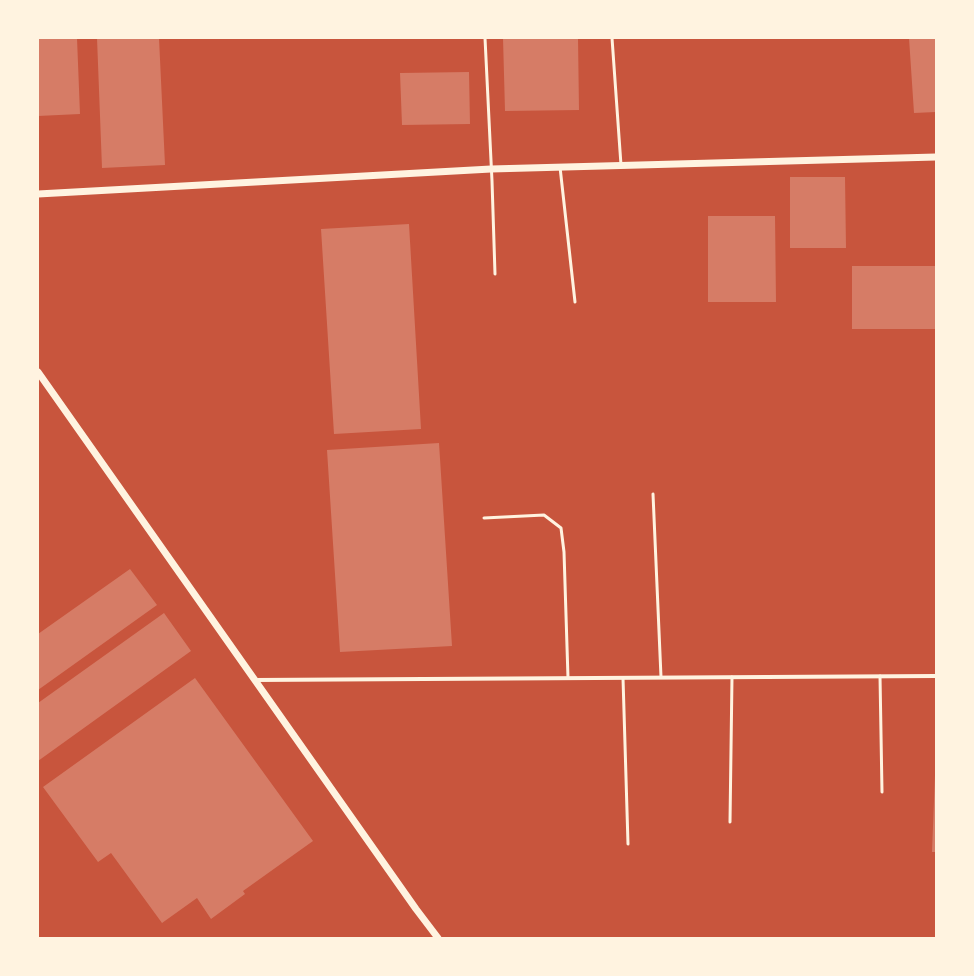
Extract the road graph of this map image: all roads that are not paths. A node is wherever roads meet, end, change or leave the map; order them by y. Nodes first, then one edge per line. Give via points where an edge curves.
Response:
1 (485, 38) edge
2 (612, 38) edge
3 (936, 157) edge
4 (621, 165) junction
5 (560, 167) junction
6 (492, 169) junction
7 (38, 194) edge
8 (495, 274) dead end
9 (575, 302) dead end
10 (38, 372) edge
11 (653, 494) dead end
12 (484, 518) dead end
13 (880, 676) junction
14 (936, 676) edge
15 (661, 677) junction
16 (732, 677) junction
17 (568, 678) junction
18 (623, 678) junction
19 (254, 680) junction
20 (882, 792) dead end
21 (730, 822) dead end
22 (628, 844) dead end
23 (438, 938) edge

1 - 6 lane
2 - 4 lane
3 - 4 street
4 - 5 street
5 - 6 street
5 - 9 lane
6 - 7 street
6 - 8 lane
10 - 19 street
11 - 15 lane
12 - 17 lane via 544,515 561,528
13 - 14 street
13 - 16 street
13 - 20 lane
15 - 16 street
15 - 18 street
16 - 21 lane
17 - 18 street
17 - 19 street
18 - 22 lane
19 - 23 street

